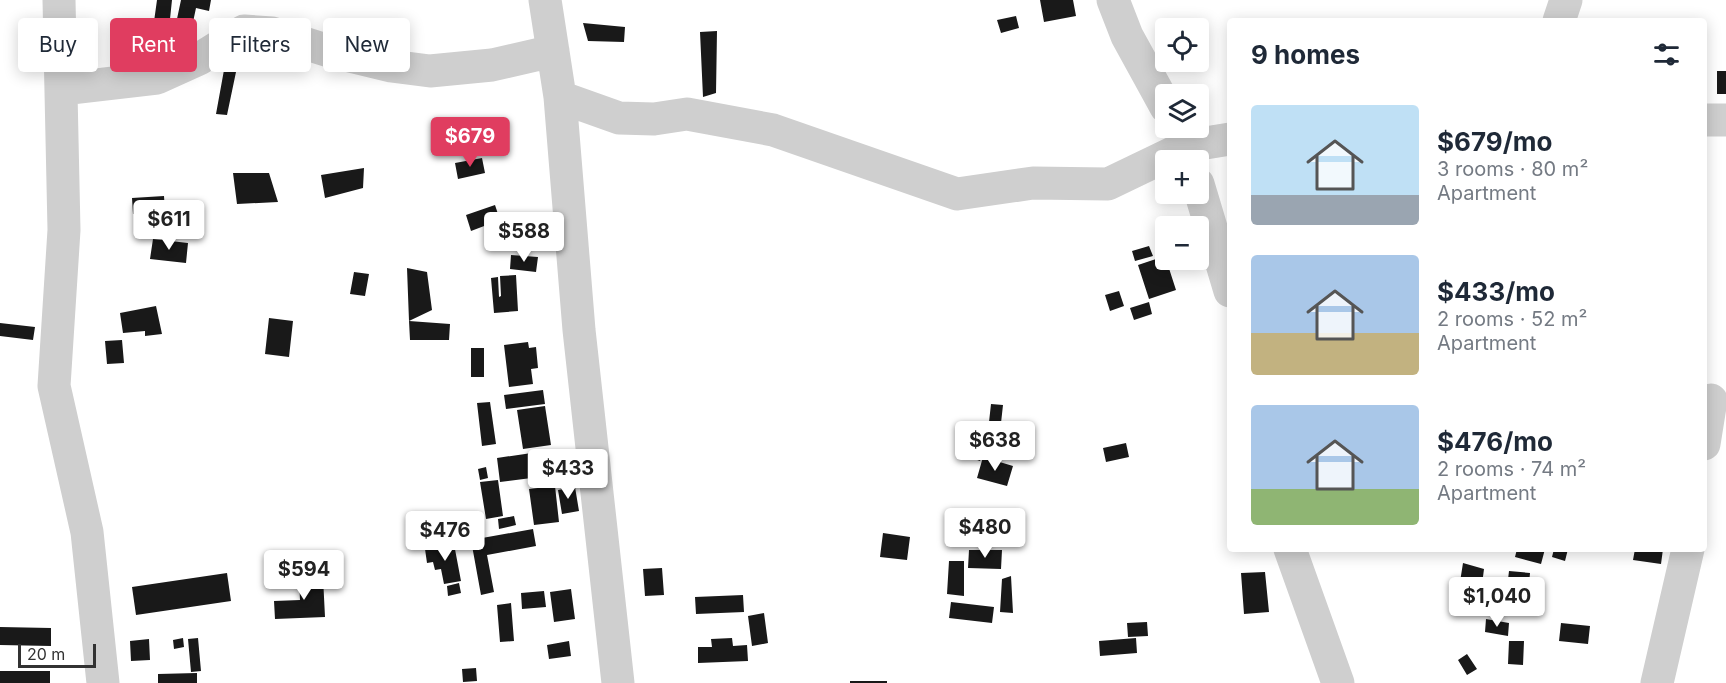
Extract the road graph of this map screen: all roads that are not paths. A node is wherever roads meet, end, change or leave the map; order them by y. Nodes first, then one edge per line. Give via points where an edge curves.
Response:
1 (59, 0) edge
2 (545, 0) edge
3 (1113, 0) edge
4 (1566, 0) edge
5 (1560, 18) edge
6 (553, 51) junction
7 (1155, 87) edge
8 (62, 89) junction
9 (560, 97) junction
10 (1707, 120) edge
11 (1726, 120) edge
12 (1227, 139) edge
13 (1185, 145) edge
14 (1204, 204) edge
15 (1227, 281) edge
16 (1711, 400) dead end
17 (1707, 425) edge
18 (1291, 552) edge
19 (1687, 552) edge
20 (103, 683) edge
21 (618, 683) edge
22 (1338, 683) edge
23 (1657, 683) edge

1 - 8 street
2 - 6 street
3 - 7 street via 1126,36
4 - 5 street
6 - 8 street via 492,65 430,71 391,66 272,33 244,31 199,59 157,78
6 - 9 street
8 - 20 street via 64,230 54,386 87,532
9 - 13 street via 620,118 654,119 687,114 773,130 957,194 1033,183 1108,184
9 - 21 street via 579,330
10 - 11 street
12 - 13 street
14 - 15 street
16 - 17 street
18 - 22 street
19 - 23 street

